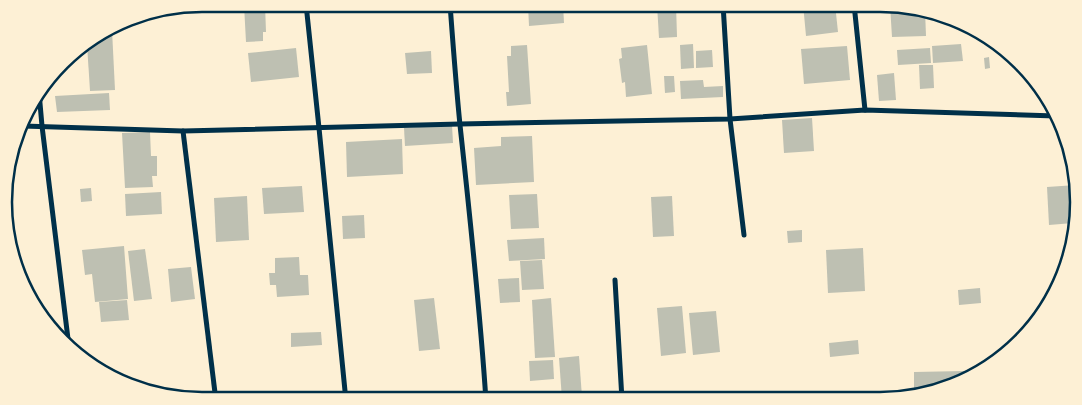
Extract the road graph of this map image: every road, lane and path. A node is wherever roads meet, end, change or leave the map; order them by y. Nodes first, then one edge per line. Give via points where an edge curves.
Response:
1 (307, 12) edge
2 (451, 12) edge
3 (723, 12) edge
4 (855, 12) edge
5 (40, 104) edge
6 (864, 110) junction
7 (1049, 116) edge
8 (730, 119) junction
9 (460, 124) junction
10 (29, 126) edge
11 (42, 126) junction
12 (319, 128) junction
13 (183, 131) junction
14 (744, 235) dead end
15 (615, 280) dead end
16 (68, 337) edge
17 (215, 392) edge
18 (345, 392) edge
19 (486, 392) edge
20 (622, 392) edge

1 - 12 street
2 - 9 street
3 - 8 street
4 - 6 street
5 - 11 street
6 - 7 street
6 - 8 street
8 - 9 street
8 - 14 street
9 - 12 street
9 - 19 street
10 - 11 street
11 - 13 street
11 - 16 street
12 - 13 street
12 - 18 street
13 - 17 street
15 - 20 street

